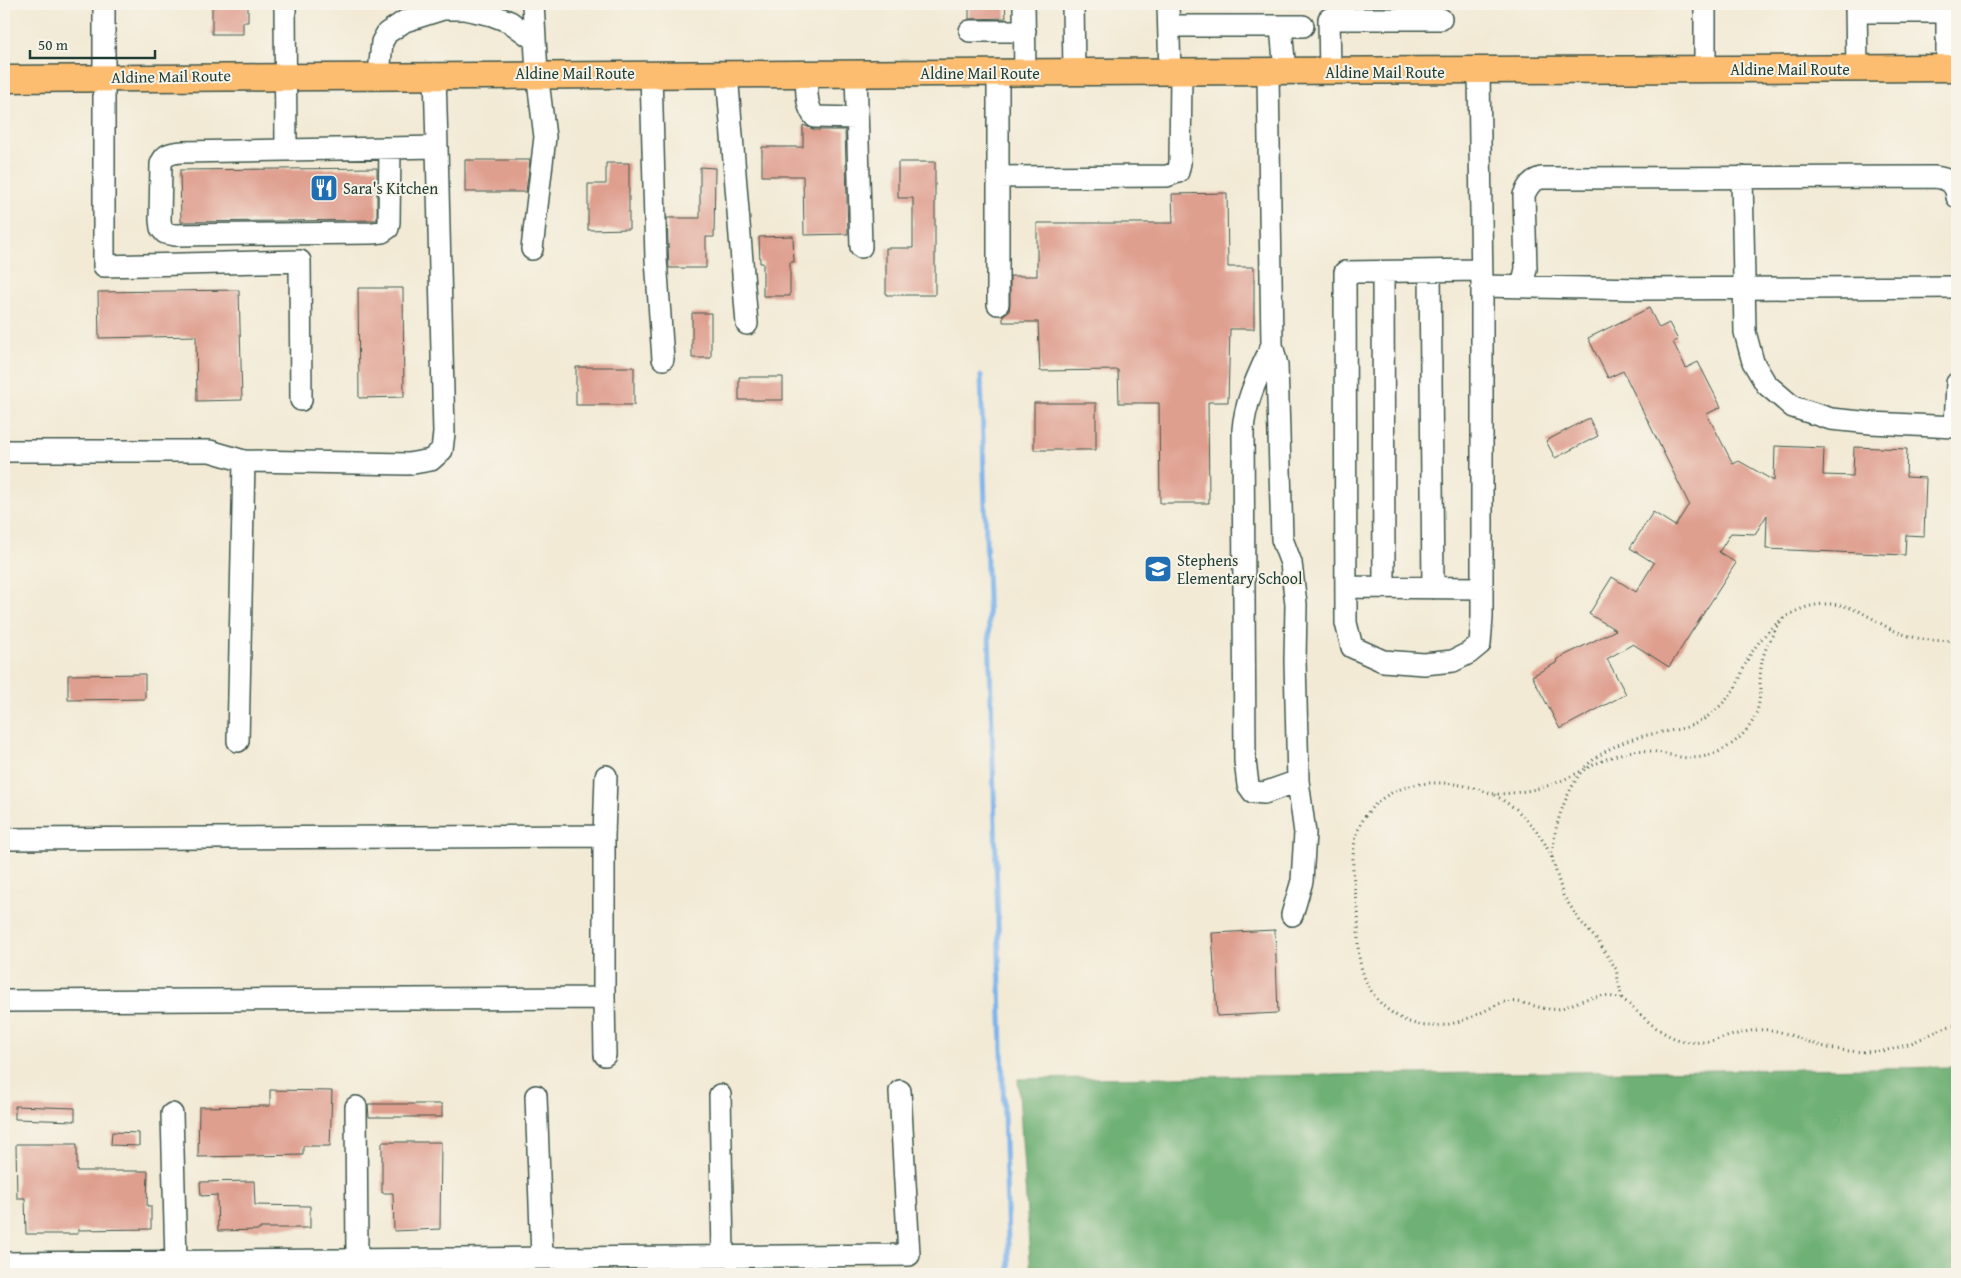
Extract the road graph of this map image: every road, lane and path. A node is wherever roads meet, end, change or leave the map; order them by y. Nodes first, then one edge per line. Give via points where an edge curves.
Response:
1 (104, 4) edge
2 (285, 4) edge
3 (533, 4) edge
4 (1024, 4) edge
5 (1073, 4) edge
6 (1168, 4) edge
7 (1704, 4) edge
8 (1856, 8) edge
9 (1905, 8) edge
10 (1944, 9) edge
11 (1441, 19) dead end
12 (1169, 26) junction
13 (1282, 26) junction
14 (1303, 26) dead end
15 (970, 32) dead end
16 (1024, 32) junction
17 (535, 40) junction
18 (1952, 68) edge
19 (1857, 69) junction
20 (1705, 70) junction
21 (1479, 71) junction
22 (1277, 72) junction
23 (1330, 72) junction
24 (537, 73) junction
25 (651, 73) junction
26 (727, 73) junction
27 (806, 73) junction
28 (856, 73) junction
29 (998, 73) junction
30 (1025, 73) junction
31 (1074, 73) junction
32 (1176, 73) junction
33 (435, 74) junction
34 (285, 75) junction
35 (379, 75) junction
36 (104, 77) junction
37 (4, 79) edge
38 (857, 118) junction
39 (437, 147) junction
40 (390, 148) junction
41 (286, 150) junction
42 (998, 177) junction
43 (1742, 178) junction
44 (1957, 197) edge
45 (861, 247) dead end
46 (532, 249) dead end
47 (1430, 271) junction
48 (1383, 272) junction
49 (1482, 278) junction
50 (1522, 286) junction
51 (1957, 287) edge
52 (1746, 289) junction
53 (998, 304) dead end
54 (747, 324) dead end
55 (1272, 345) junction
56 (663, 359) dead end
57 (1957, 383) edge
58 (301, 400) dead end
59 (1956, 427) edge
60 (4, 451) edge
61 (244, 461) junction
62 (1346, 587) junction
63 (1384, 587) junction
64 (1433, 588) junction
65 (1482, 588) junction
66 (1783, 618) junction
67 (1957, 640) edge
68 (238, 741) dead end
69 (1582, 771) junction
70 (606, 776) dead end
71 (1298, 781) junction
72 (1494, 795) junction
73 (604, 836) junction
74 (4, 839) edge
75 (1552, 858) junction
76 (1292, 915) dead end
77 (604, 998) junction
78 (1622, 999) junction
79 (4, 1001) edge
80 (1957, 1025) edge
81 (605, 1055) dead end
82 (900, 1091) dead end
83 (720, 1095) dead end
84 (536, 1096) dead end
85 (356, 1107) dead end
86 (172, 1114) dead end
87 (723, 1255) junction
88 (542, 1257) junction
89 (356, 1259) junction
90 (176, 1261) junction
91 (4, 1263) edge

1 - 36 street
2 - 34 street
3 - 17 street
4 - 16 street
5 - 31 street
6 - 12 street
7 - 20 street
8 - 9 street
8 - 19 street
9 - 10 street
10 - 18 street
11 - 23 street via 1329,19
12 - 13 street
12 - 32 street
13 - 14 street
13 - 22 street
15 - 16 street
16 - 30 street
17 - 24 street
17 - 35 street via 510,22 492,15 465,9 442,9 405,21 387,33 382,42
18 - 19 main road, Aldine Mail Route
19 - 20 main road, Aldine Mail Route
20 - 21 main road, Aldine Mail Route
21 - 23 main road, Aldine Mail Route
21 - 49 street
22 - 23 main road, Aldine Mail Route
22 - 32 main road, Aldine Mail Route
22 - 55 street
24 - 25 main road, Aldine Mail Route
24 - 33 main road, Aldine Mail Route
24 - 46 street via 545,137
25 - 26 main road, Aldine Mail Route
25 - 56 street via 656,259
26 - 27 main road, Aldine Mail Route
26 - 54 street
27 - 28 main road, Aldine Mail Route
27 - 38 street via 808,104 815,117
28 - 29 main road, Aldine Mail Route
28 - 38 street
29 - 30 main road, Aldine Mail Route
29 - 42 street
30 - 31 main road, Aldine Mail Route
31 - 32 main road, Aldine Mail Route
32 - 42 street via 1178,172 1166,176
33 - 35 main road, Aldine Mail Route
33 - 39 street
34 - 35 main road, Aldine Mail Route
34 - 36 main road, Aldine Mail Route
34 - 41 street
36 - 37 main road, Aldine Mail Route
36 - 58 street via 104,266 300,261
38 - 45 street
39 - 40 street
39 - 61 street via 442,450 430,460 408,464
40 - 41 street
40 - 41 street via 390,222 382,232 175,235 165,234 161,228 161,164 169,153
42 - 53 street
43 - 44 street via 1942,178 1952,182
43 - 50 street via 1534,180 1524,195 1526,269
43 - 52 street
47 - 48 street
47 - 49 street
47 - 64 street
48 - 62 street via 1345,272
48 - 63 street
49 - 50 street
49 - 65 street
50 - 52 street
51 - 52 street
52 - 59 street via 1745,332 1753,362 1766,384 1793,407 1831,419
55 - 71 street via 1277,365 1282,539 1291,563 1296,604
55 - 71 street via 1244,418 1245,761 1248,785 1253,792 1264,793
57 - 59 street
60 - 61 street via 210,451
61 - 68 street
62 - 63 street
62 - 65 street via 1346,623 1352,647 1383,661 1424,664 1453,661 1480,644
63 - 64 street
64 - 65 street
66 - 67 path via 1804,608 1840,605 1916,638
66 - 69 path via 1759,643 1741,672 1735,689 1713,712 1684,729 1629,739 1601,754
66 - 69 path via 1764,652 1761,694 1754,718 1734,742 1711,755 1692,758 1651,751 1627,752
69 - 72 path via 1551,785
69 - 75 path via 1561,809
70 - 73 street
71 - 76 street via 1305,834 1302,881
72 - 75 path via 1525,818
72 - 78 path via 1456,784 1418,784 1390,794 1366,815 1355,837 1352,862 1359,913 1359,961 1368,986 1395,1015 1414,1024 1434,1027 1459,1023 1507,1002 1555,1010 1595,997
73 - 74 street
73 - 77 street
75 - 78 path via 1563,895 1616,970
77 - 79 street
77 - 81 street
78 - 80 path via 1660,1032 1689,1042 1710,1042 1729,1035 1768,1030 1835,1049 1869,1052 1898,1047 1946,1026
82 - 87 street via 909,1255
83 - 87 street
84 - 88 street
85 - 89 street
86 - 90 street
87 - 88 street
88 - 89 street
89 - 90 street
90 - 91 street

